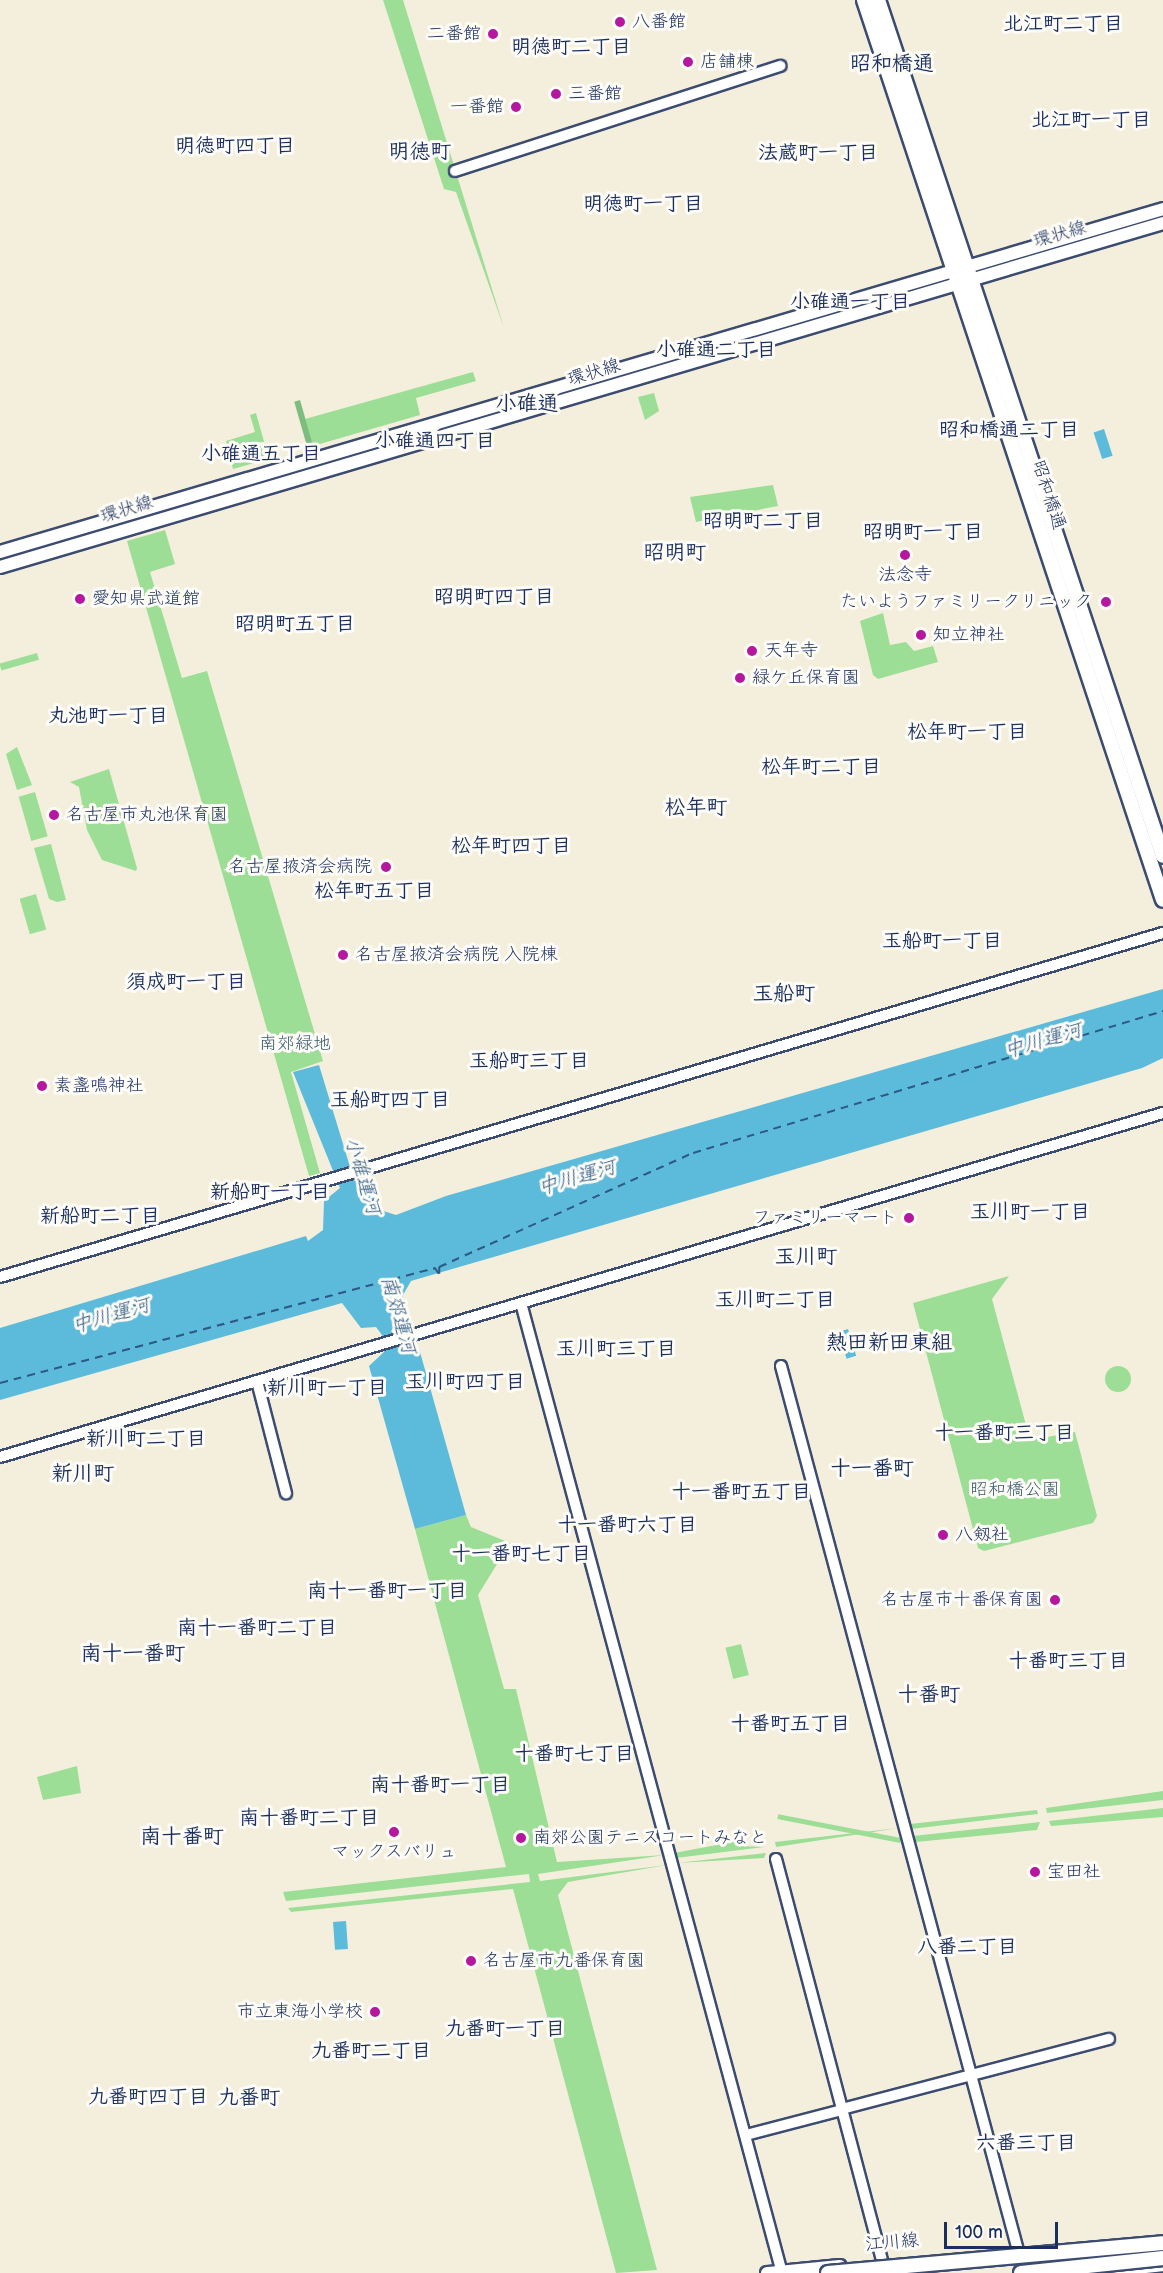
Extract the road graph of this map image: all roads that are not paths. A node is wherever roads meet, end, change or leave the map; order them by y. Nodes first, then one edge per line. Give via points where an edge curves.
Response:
1 (864, 0) edge
2 (878, 0) edge
3 (781, 66) dead end
4 (455, 171) dead end
5 (1163, 209) edge
6 (1163, 223) edge
7 (960, 269) junction
8 (964, 282) junction
9 (0, 552) edge
10 (0, 567) edge
11 (1163, 856) edge
12 (1163, 900) edge
13 (1163, 933) edge
14 (1163, 1113) edge
15 (0, 1277) edge
16 (521, 1303) junction
17 (781, 1366) dead end
18 (257, 1381) junction
19 (0, 1457) edge
20 (286, 1493) dead end
21 (776, 1859) dead end
22 (1109, 2039) dead end
23 (971, 2076) junction
24 (842, 2110) junction
25 (746, 2135) junction
26 (1163, 2237) edge
27 (1163, 2243) edge
28 (1017, 2250) junction
29 (1163, 2252) edge
30 (1163, 2258) edge
31 (1163, 2265) edge
32 (884, 2267) edge
33 (782, 2272) edge
34 (767, 2273) edge
35 (828, 2273) edge
36 (926, 2273) edge
37 (1022, 2273) edge
38 (1091, 2273) edge

1 - 7 highway, 昭和橋通
2 - 7 highway, 昭和橋通
3 - 4 street
5 - 7 main road, 環状線
6 - 8 main road, 環状線
7 - 8 highway, 昭和橋通
7 - 9 main road, 環状線
8 - 10 main road, 環状線
8 - 11 highway, 昭和橋通
8 - 12 highway, 昭和橋通
13 - 15 street
14 - 16 street
16 - 18 street
16 - 25 street
17 - 23 street
18 - 19 street
18 - 20 street
21 - 24 street
22 - 23 street
23 - 24 street
23 - 28 street
24 - 25 street
24 - 32 street
25 - 33 street
26 - 28 main road, 江川線
27 - 35 highway, bridge
28 - 32 main road, 江川線
28 - 37 street
29 - 36 highway
30 - 37 highway, bridge
31 - 38 main road
32 - 33 main road, 江川線
33 - 34 main road, 江川線

